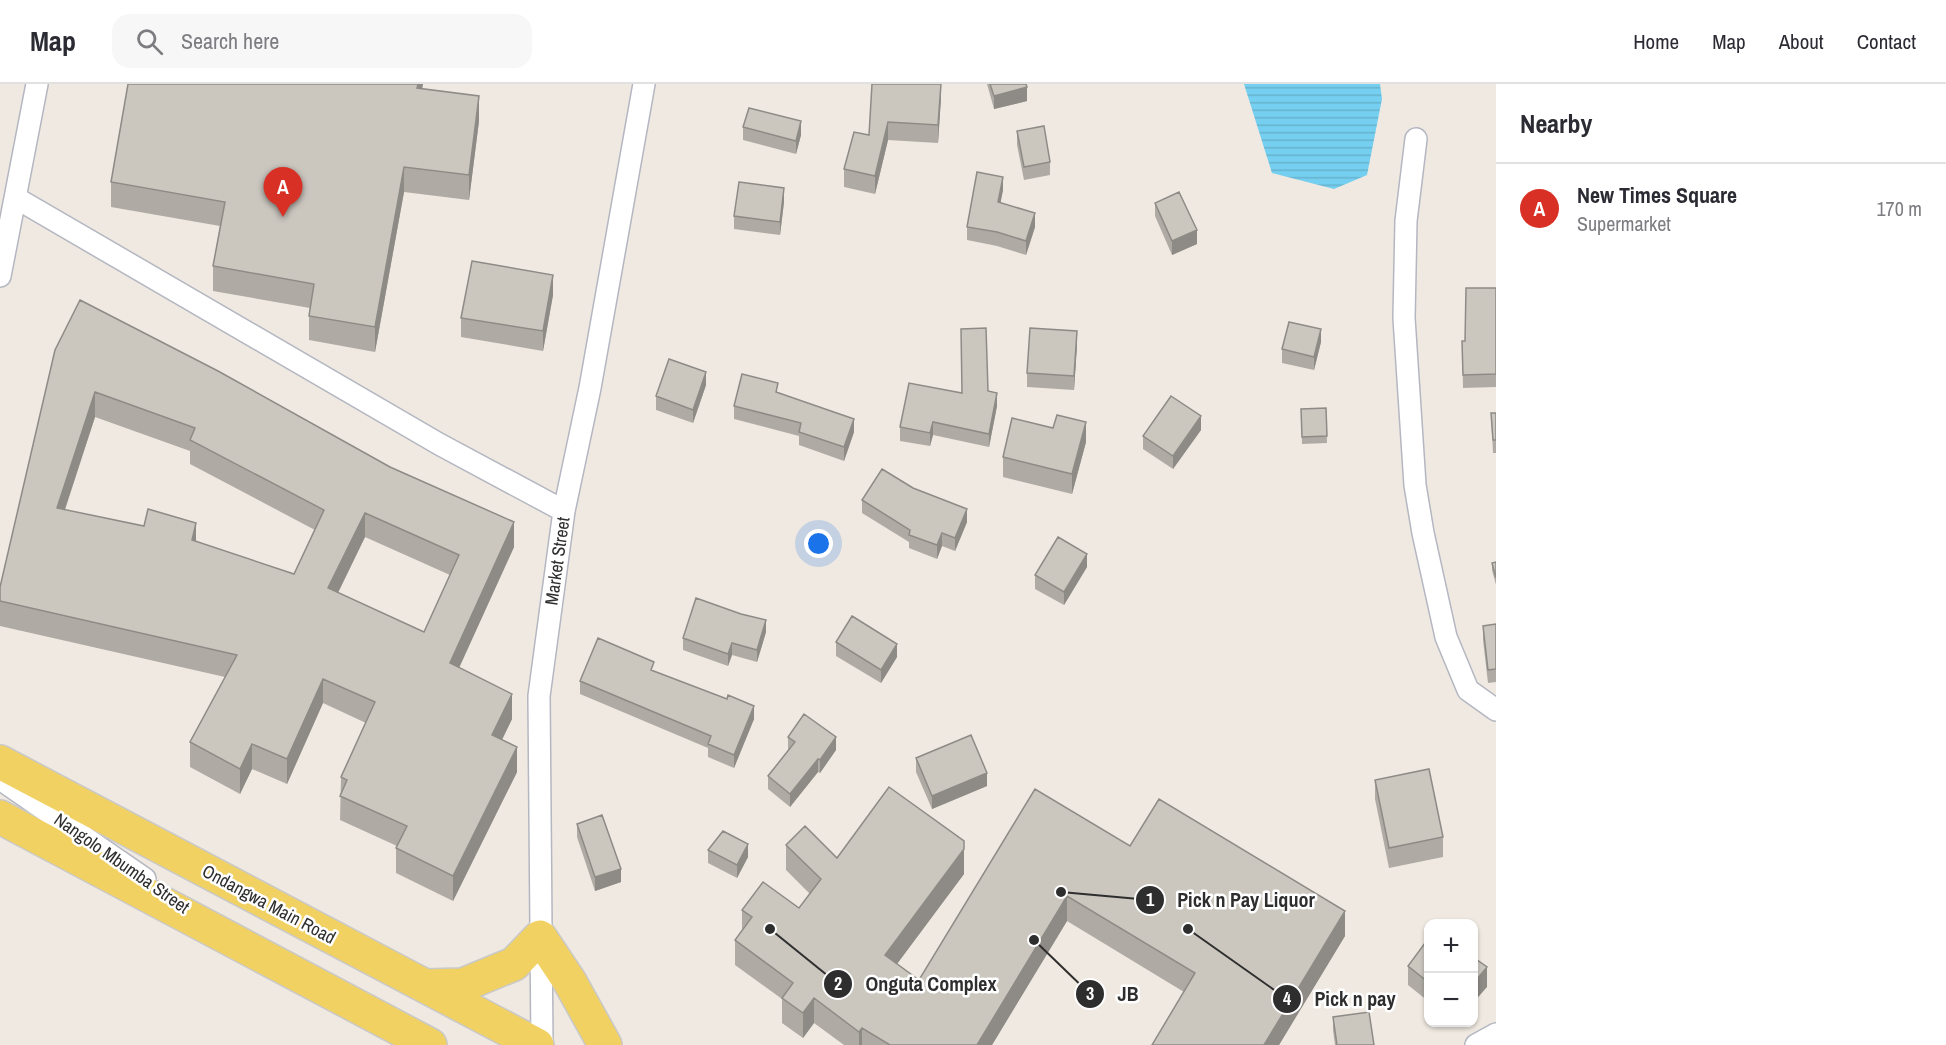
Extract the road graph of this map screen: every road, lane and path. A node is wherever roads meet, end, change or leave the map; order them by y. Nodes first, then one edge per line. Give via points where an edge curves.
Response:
1 (37, 84) edge
2 (644, 84) edge
3 (1416, 139) dead end
4 (16, 198) junction
5 (0, 276) edge
6 (564, 511) junction
7 (1496, 710) edge
8 (0, 762) edge
9 (0, 779) edge
10 (0, 817) edge
11 (540, 937) junction
12 (244, 947) junction
13 (425, 986) junction
14 (1496, 1034) edge
15 (430, 1045) edge
16 (539, 1045) edge
17 (605, 1045) edge
18 (1476, 1045) edge

1 - 4 street
2 - 6 street, Market Street
3 - 7 street via 1406,221 1404,318 1415,485 1446,637 1468,690
4 - 5 street
4 - 6 street via 439,444
6 - 11 street, Market Street via 539,696
8 - 13 main road, Ondangwa Main Road
9 - 12 street, Nangolo Mbumba Street
10 - 12 main road
11 - 13 main road via 514,963 494,972 463,985
11 - 16 street, Market Street
11 - 17 main road
12 - 15 main road
13 - 16 main road, Ondangwa Main Road
14 - 18 street

